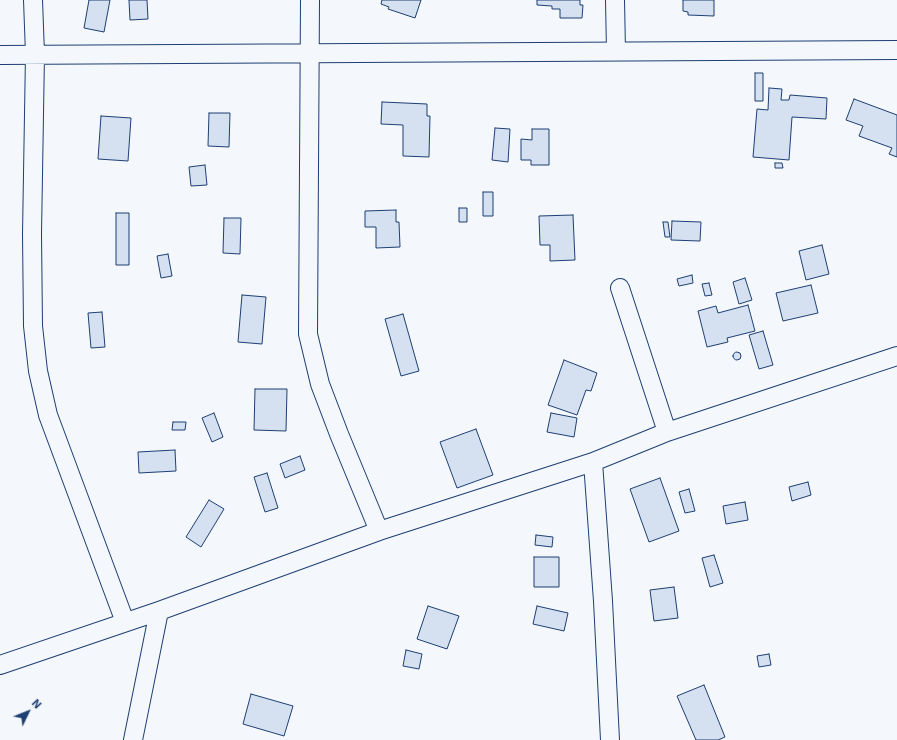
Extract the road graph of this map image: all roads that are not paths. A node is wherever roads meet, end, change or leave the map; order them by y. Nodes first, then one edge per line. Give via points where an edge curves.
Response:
1 (33, 0) edge
2 (310, 0) edge
3 (615, 0) edge
4 (897, 50) edge
5 (616, 51) junction
6 (35, 54) junction
7 (311, 54) junction
8 (0, 55) edge
9 (620, 288) dead end
10 (897, 356) edge
11 (666, 432) junction
12 (593, 462) junction
13 (379, 531) junction
14 (159, 611) junction
15 (125, 622) junction
16 (0, 665) edge
17 (133, 740) edge
18 (610, 740) edge

1 - 6 street
2 - 7 street
3 - 5 street
4 - 5 street
5 - 7 street
6 - 7 street
6 - 8 street
6 - 15 street via 32,234 33,326 38,371 48,415
7 - 13 street via 308,334 320,384
9 - 11 street
10 - 11 street
11 - 12 street
12 - 13 street
12 - 18 street
13 - 14 street
14 - 15 street
14 - 17 street
15 - 16 street

